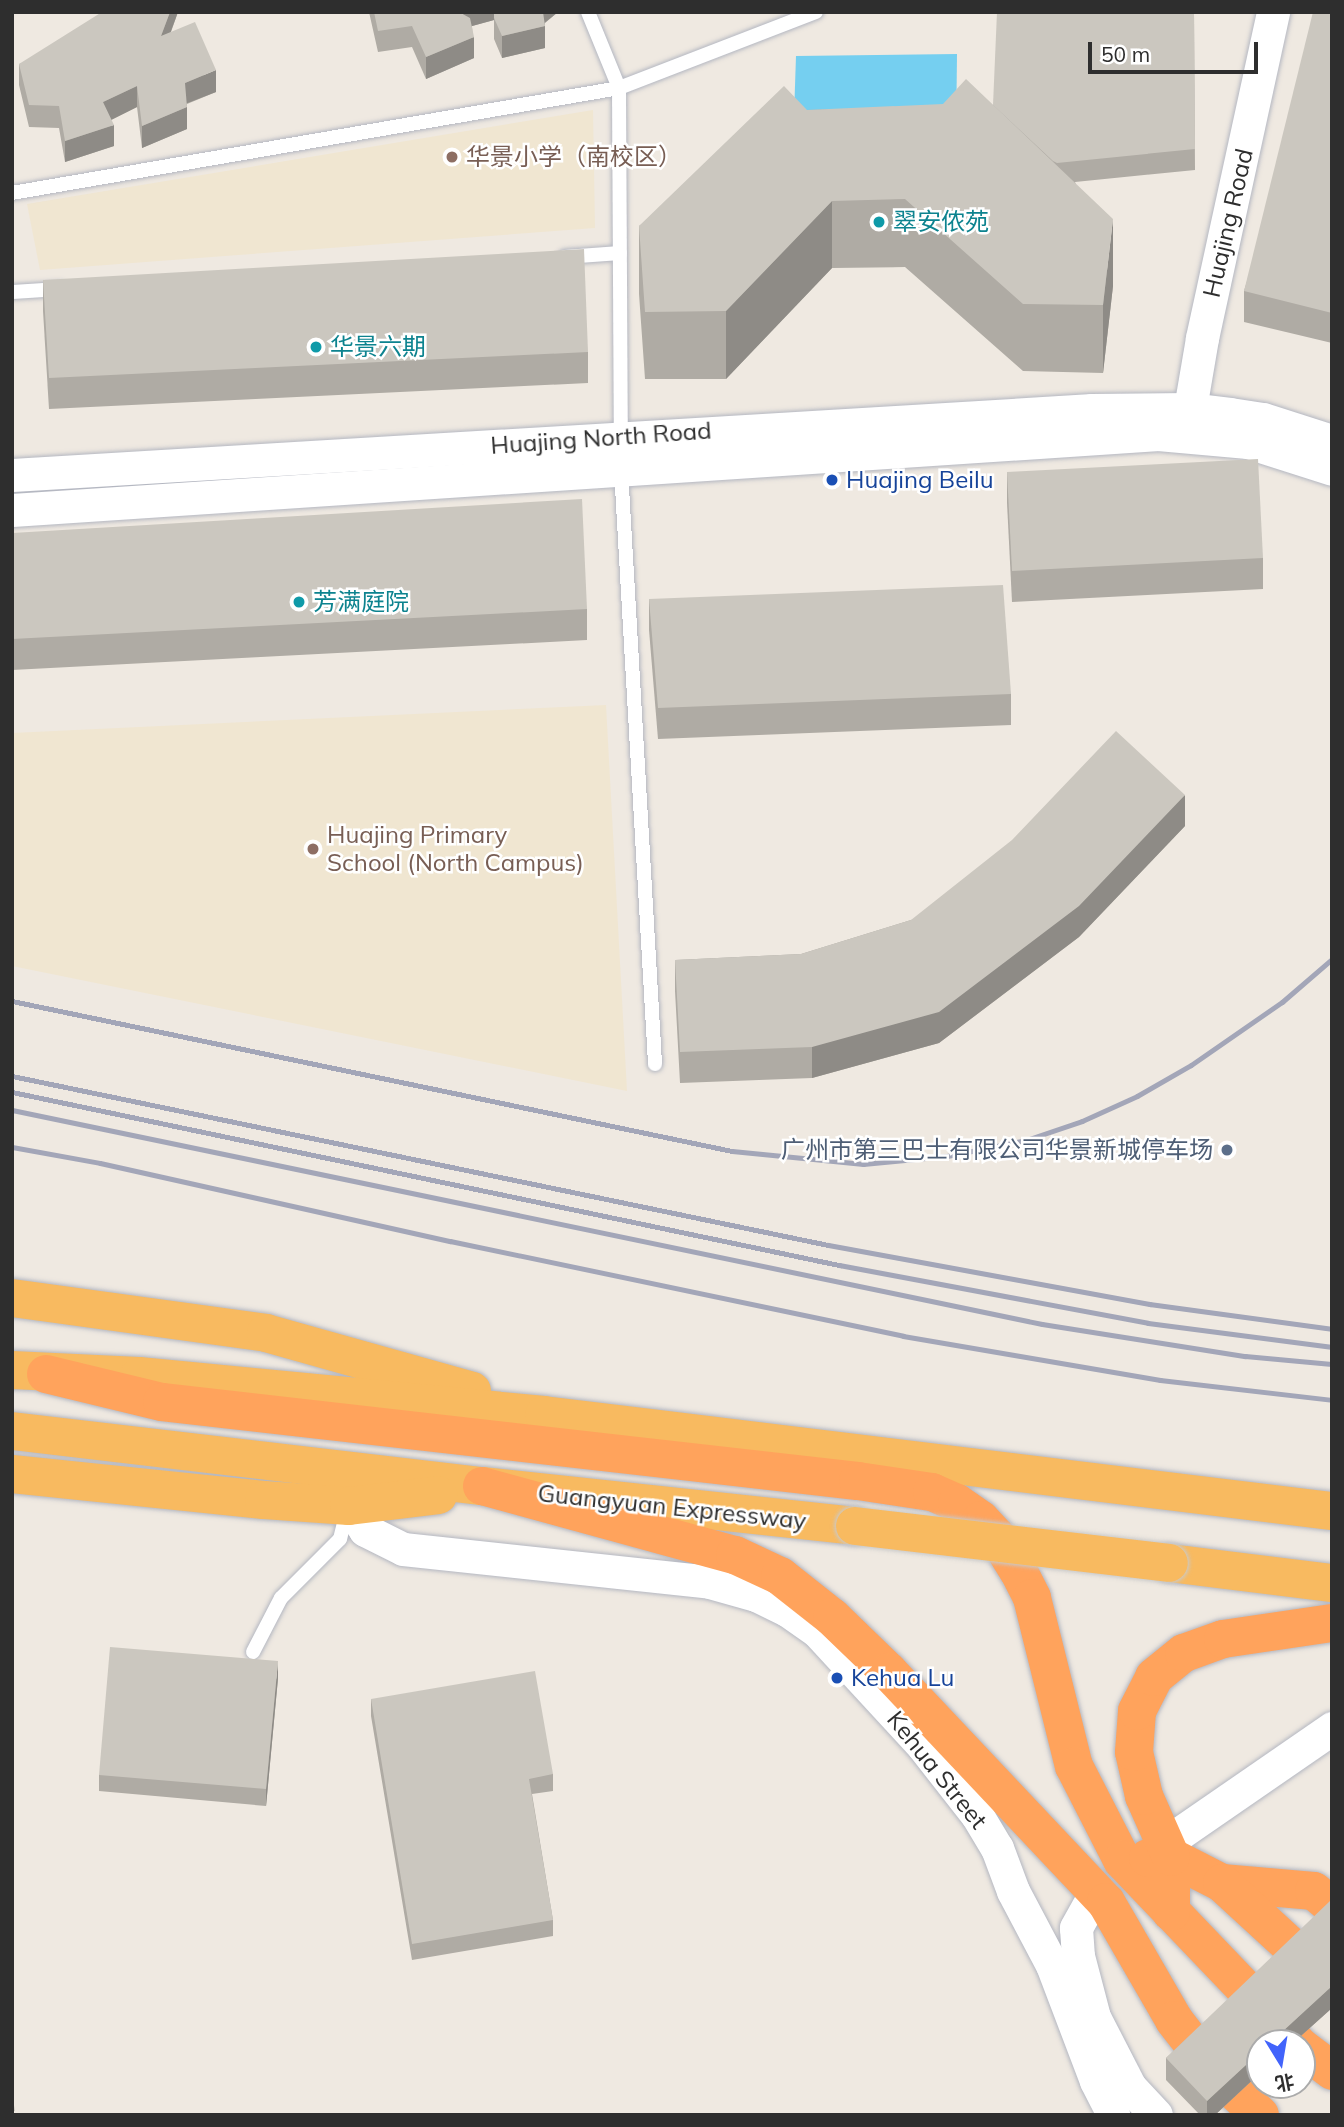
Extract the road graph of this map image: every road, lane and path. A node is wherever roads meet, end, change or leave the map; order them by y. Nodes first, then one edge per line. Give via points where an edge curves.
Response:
1 (588, 12) edge
2 (816, 12) edge
3 (1273, 12) edge
4 (619, 88) junction
5 (12, 193) edge
6 (620, 253) junction
7 (551, 258) edge
8 (81, 287) edge
9 (12, 292) edge
10 (1188, 422) junction
11 (621, 436) junction
12 (1332, 441) edge
13 (1332, 469) edge
14 (621, 470) junction
15 (12, 475) edge
16 (12, 510) edge
17 (655, 1064) dead end
18 (12, 1298) edge
19 (29, 1372) edge
20 (544, 1415) junction
21 (12, 1430) edge
22 (12, 1474) edge
23 (482, 1486) junction
24 (349, 1506) junction
25 (1332, 1511) edge
26 (1332, 1583) edge
27 (1332, 1623) edge
28 (253, 1652) dead end
29 (1332, 1728) edge
30 (1176, 1845) junction
31 (1122, 1860) junction
32 (1222, 1883) junction
33 (1087, 1906) dead end
34 (1332, 1906) edge
35 (1171, 1912) junction
36 (1332, 1984) edge
37 (1284, 2029) edge
38 (1316, 2059) edge
39 (1332, 2071) edge
40 (1113, 2115) edge
41 (1156, 2115) edge
42 (1260, 2115) edge

1 - 4 lane
2 - 4 lane
3 - 10 street, Huajing Road via 1206,316
4 - 5 lane
4 - 6 lane
6 - 7 lane
6 - 11 lane
8 - 9 lane
10 - 11 street, Huajing North Road via 1092,410
10 - 12 street via 1263,419
10 - 13 street
10 - 14 street, Huajing North Road via 1083,438
11 - 15 street, Huajing North Road
14 - 16 street, Huajing North Road
14 - 17 lane
18 - 20 highway via 266,1333
19 - 20 highway via 139,1376
19 - 31 highway via 162,1402 845,1479 944,1497 981,1520 1018,1570 1032,1598 1074,1766
20 - 25 highway
21 - 23 highway, Guangyuan Expressway
22 - 24 highway
23 - 24 highway
23 - 26 highway, Guangyuan Expressway, bridge
23 - 42 highway via 735,1555 780,1576 832,1617 1106,1902 1174,2020 1216,2074
24 - 28 lane via 341,1539 281,1598
24 - 40 street, Kehua Street via 365,1530 402,1549 710,1582 756,1595 817,1630 923,1746 977,1815 1052,1965
27 - 30 highway via 1223,1639 1184,1653 1154,1677 1137,1711 1134,1752 1144,1796
29 - 30 street
30 - 31 highway
30 - 32 highway
30 - 35 highway
31 - 35 highway
32 - 34 highway via 1314,1891
32 - 36 highway
33 - 41 street via 1081,1914 1078,1956 1094,2017 1130,2087
35 - 37 highway
38 - 39 highway

